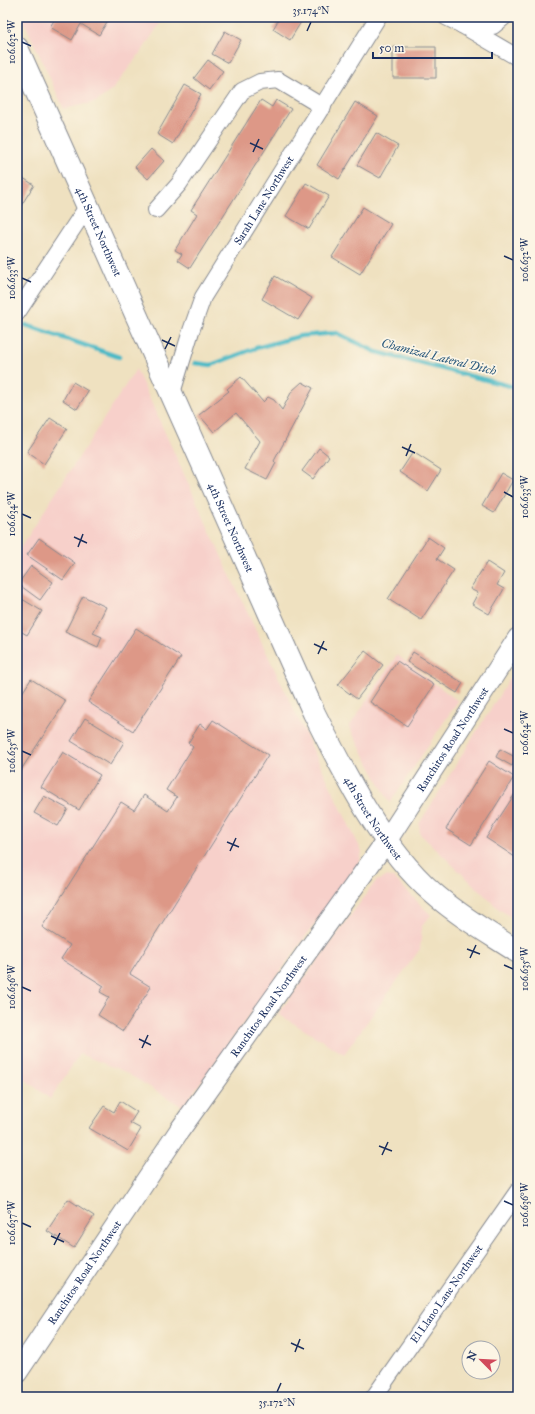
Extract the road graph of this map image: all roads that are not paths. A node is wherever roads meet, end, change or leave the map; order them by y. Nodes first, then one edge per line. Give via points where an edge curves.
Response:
1 (378, 17) edge
2 (446, 17) edge
3 (504, 17) edge
4 (462, 26) junction
5 (17, 48) edge
6 (518, 60) edge
7 (323, 106) junction
8 (87, 207) junction
9 (156, 210) dead end
10 (17, 313) edge
11 (172, 393) junction
12 (518, 638) edge
13 (387, 840) junction
14 (518, 952) edge
15 (518, 1191) edge
16 (17, 1373) edge
17 (374, 1397) edge

1 - 7 street, Sarah Lane Northwest
2 - 4 street
3 - 4 street via 493,26
4 - 6 street
5 - 8 main road, 4th Street Northwest
7 - 9 street via 278,80 260,82 242,91 179,184
7 - 11 street, Sarah Lane Northwest via 203,297
8 - 10 street
8 - 11 main road, 4th Street Northwest
11 - 13 main road, 4th Street Northwest via 314,713 343,770
12 - 13 street, Ranchitos Road Northwest
13 - 14 main road, 4th Street Northwest via 432,893
13 - 16 street, Ranchitos Road Northwest via 180,1131
15 - 17 street, El Llano Lane Northwest

